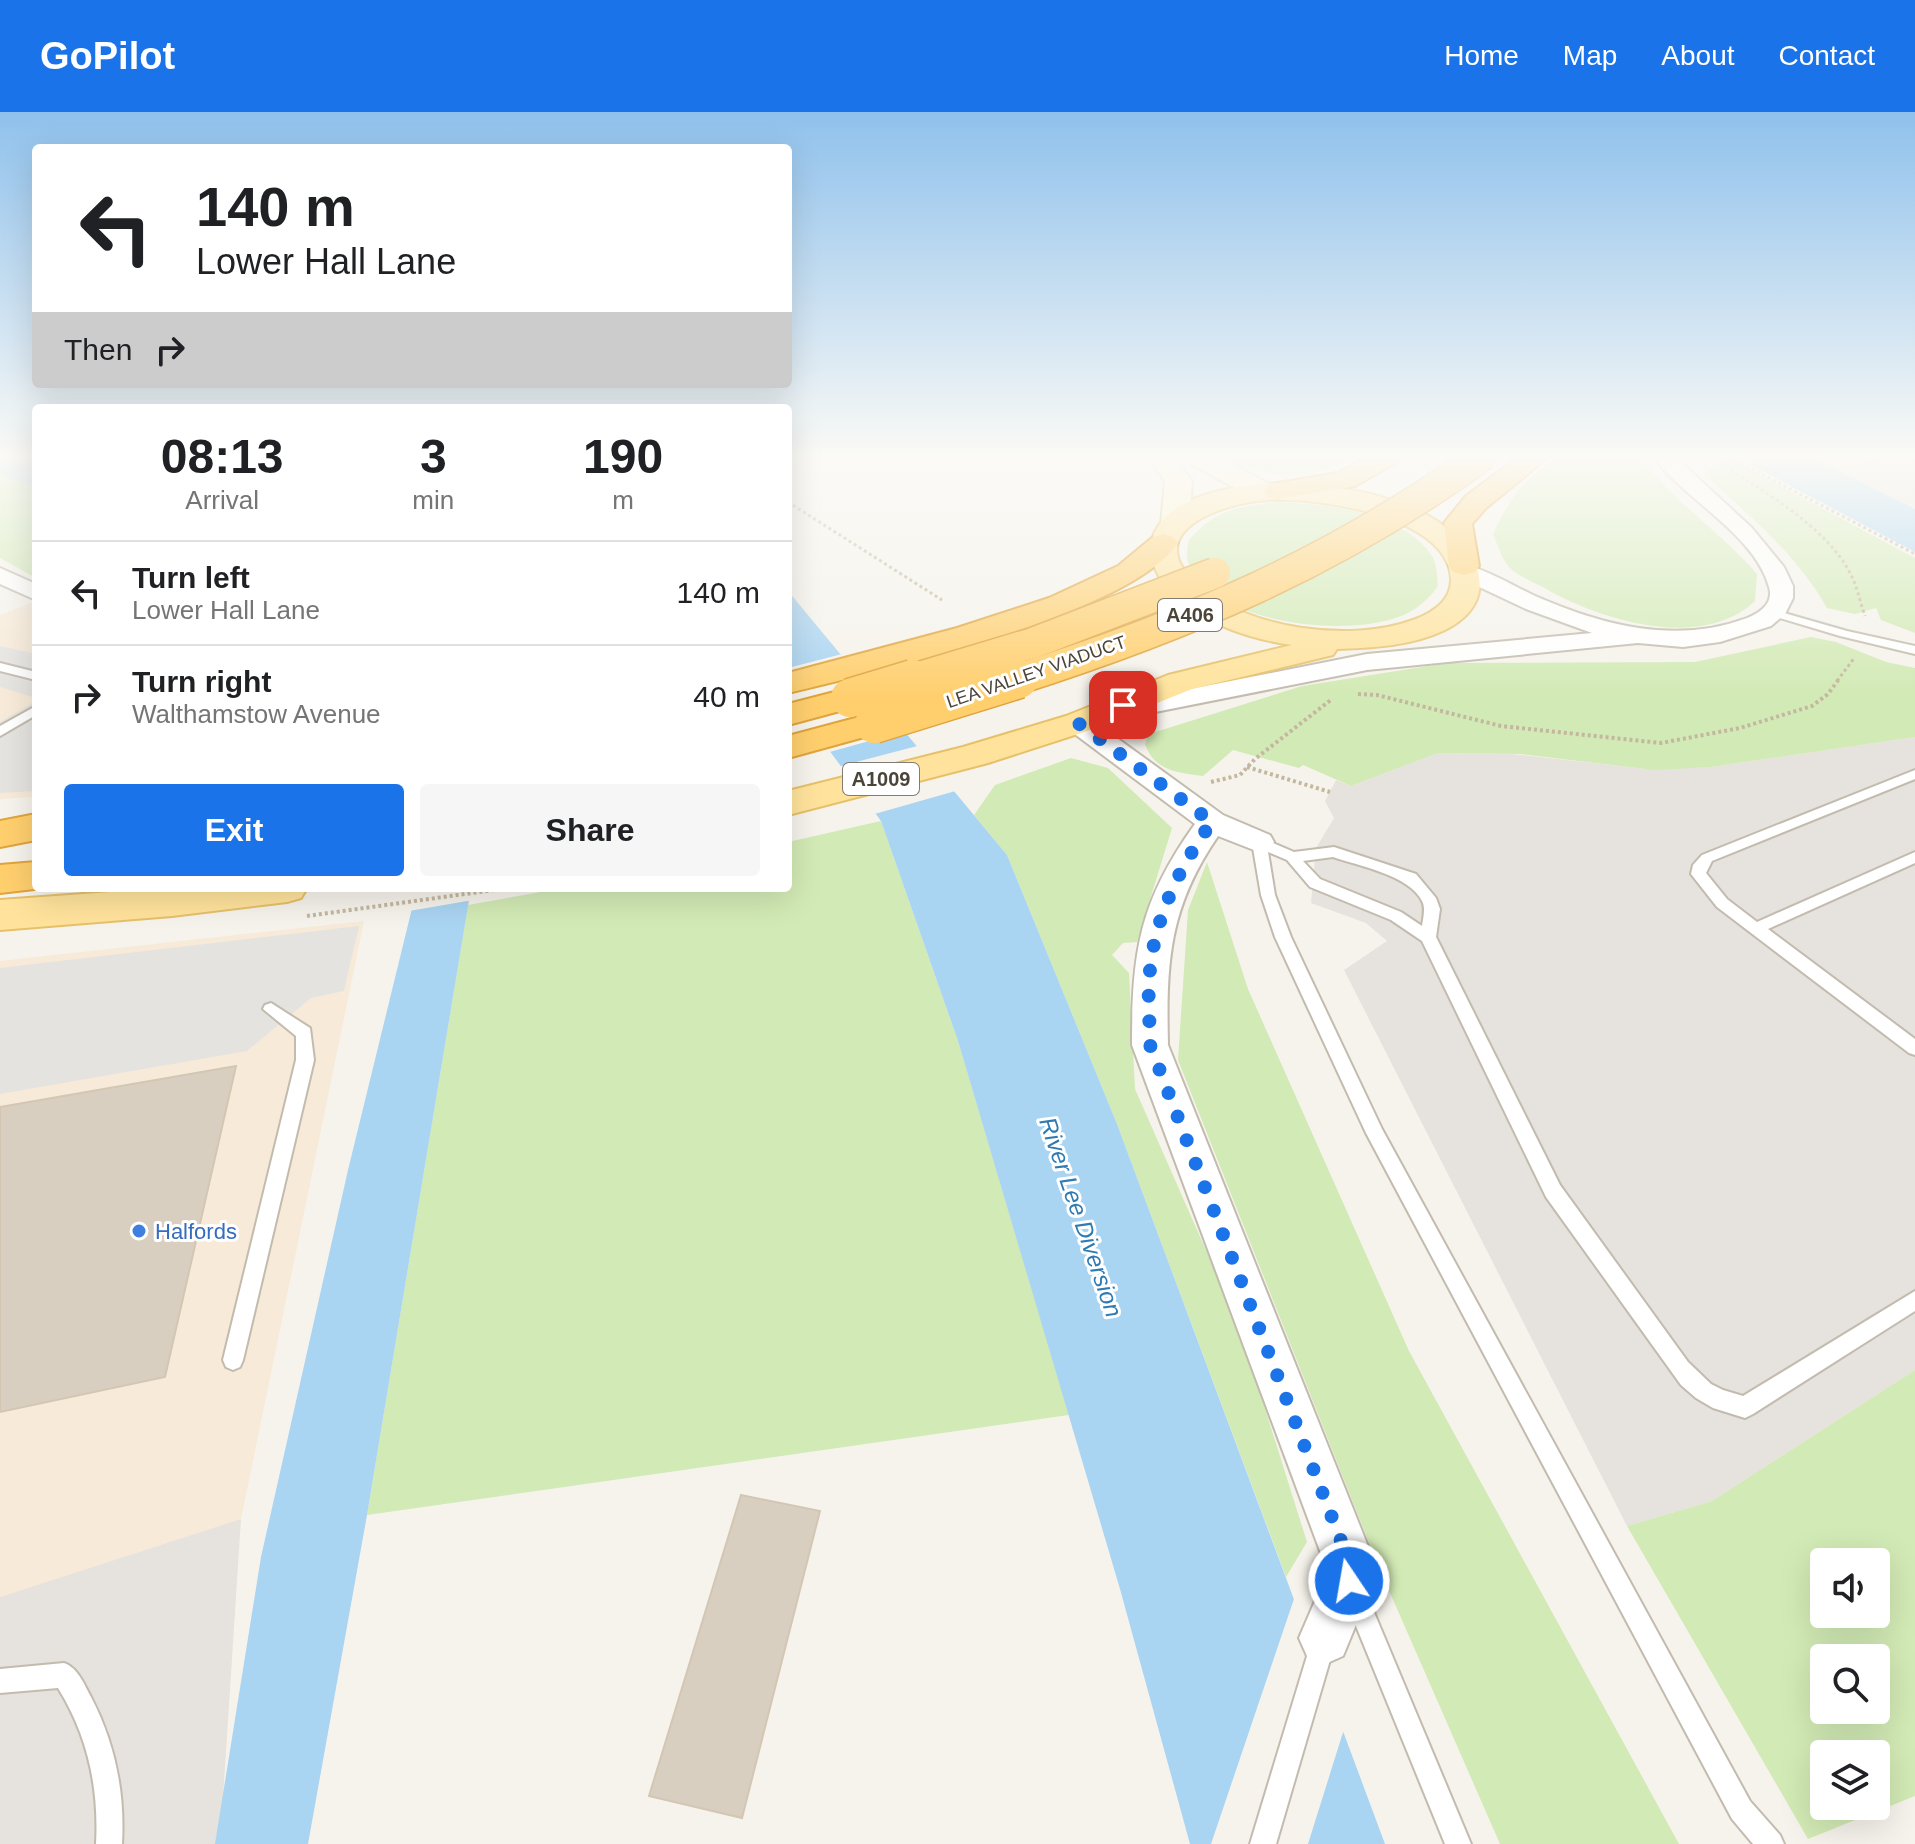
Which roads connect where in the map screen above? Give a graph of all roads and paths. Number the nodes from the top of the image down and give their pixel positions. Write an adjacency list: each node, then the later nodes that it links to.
1 (841, 536): 15 (path)
2 (1166, 536): 27 (highway)
3 (1168, 536): 16 (main road)
4 (1358, 536): 35 (highway, LEA VALLEY VIADUCT / A406, bridge)
5 (1435, 536): 12 (main road)
6 (1460, 536): 12 (highway)
7 (1745, 536): 17 (street)
8 (1817, 536): 18 (path)
9 (1880, 536): 10 (path)
10 (1915, 554)
11 (1235, 563): 32 (highway, LEA VALLEY VIADUCT / A406, bridge)
12 (1465, 569): 19 (main road); 20 (street)
13 (0, 575): 14 (street)
14 (32, 591)
15 (942, 600)
16 (1199, 601): 21 (main road); 28 (main road, A1009)
17 (1774, 613): 20 (street); 23 (lane)
18 (1866, 624)
19 (1403, 634): 21 (main road); 22 (street)
20 (1636, 636): 22 (street)
21 (1351, 640): 28 (main road, A1009)
22 (1584, 640): 33 (street)
23 (1863, 645): 24 (lane); 29 (path)
24 (1915, 650)
25 (0, 667): 26 (lane)
26 (32, 675)
27 (792, 682)
28 (1180, 682): 33 (main road, A1009)
29 (1350, 694)
30 (1343, 695): 36 (path)
31 (32, 712): 34 (lane)
32 (792, 714)
33 (1087, 720): 39 (street); 40 (main road, A1009)
34 (0, 732)
35 (792, 746)
36 (1247, 767): 38 (path); 39 (path)
37 (1915, 774): 54 (lane)
38 (1330, 792)
39 (1172, 793): 41 (street)
40 (792, 802)
41 (1212, 822): 46 (street); 60 (street)
42 (32, 828): 43 (highway)
43 (0, 834)
44 (0, 841): 45 (highway)
45 (32, 841)
46 (1259, 842): 47 (lane); 66 (lane)
47 (1292, 857): 55 (lane); 55 (lane)
48 (1915, 857): 54 (lane)
49 (32, 876): 50 (highway)
50 (0, 879)
51 (450, 892): 52 (path)
52 (289, 903): 53 (main road)
53 (0, 915)
54 (1757, 928): 57 (lane)
55 (1428, 937): 58 (lane)
56 (271, 1009): 59 (lane)
57 (1915, 1048)
58 (1915, 1300)
59 (233, 1360)
60 (1349, 1581): 61 (street); 65 (lane)
61 (1325, 1638): 64 (lane)
62 (0, 1681): 63 (lane)
63 (109, 1844)
64 (1263, 1844)
65 (1458, 1844)
66 (1771, 1844)

